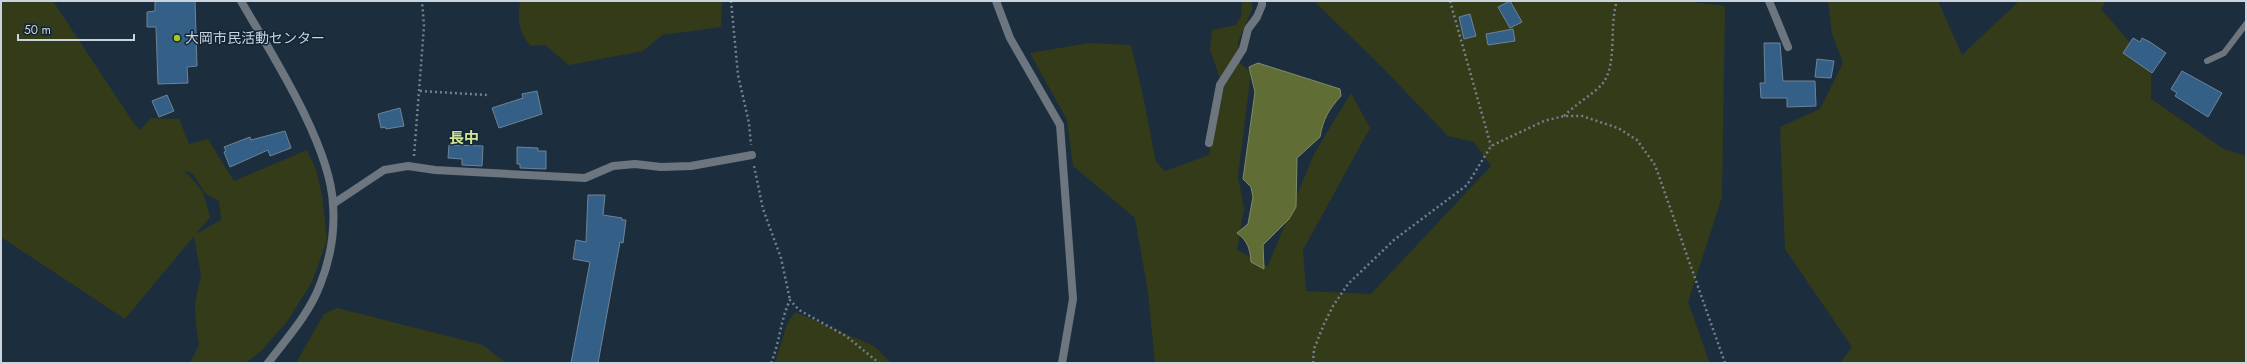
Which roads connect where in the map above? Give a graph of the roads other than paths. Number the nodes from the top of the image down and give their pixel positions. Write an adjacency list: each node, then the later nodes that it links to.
1 (241, 1): 10 (street)
2 (996, 1): 12 (street)
3 (1262, 1): 8 (street)
4 (1769, 1): 6 (street)
5 (2246, 24): 7 (lane)
6 (1788, 46)
7 (2207, 60)
8 (1209, 143)
9 (752, 155): 10 (street)
10 (333, 204): 11 (street)
11 (268, 363)
12 (1062, 363)

